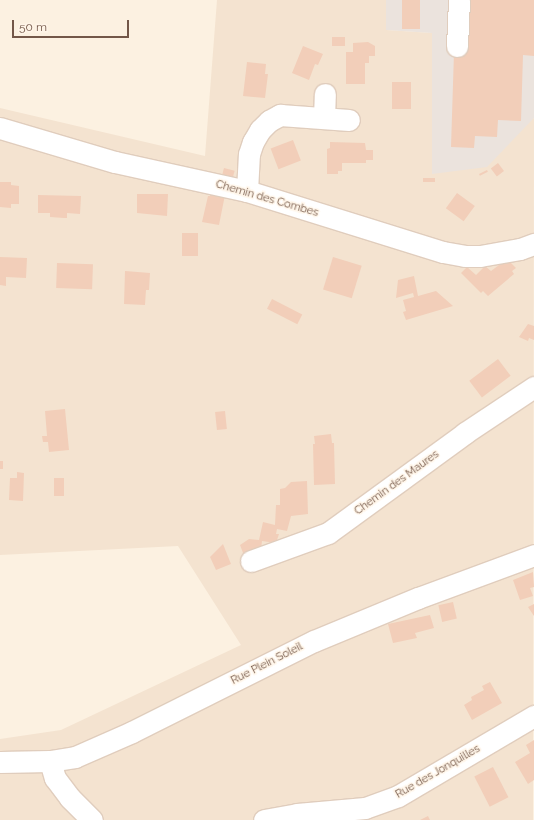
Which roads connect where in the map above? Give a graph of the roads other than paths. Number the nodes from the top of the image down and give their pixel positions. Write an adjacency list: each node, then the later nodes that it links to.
1 (459, 0): 2 (street)
2 (457, 46)
3 (325, 94): 4 (street)
4 (324, 118): 5 (street); 7 (street)
5 (350, 120)
6 (0, 128): 7 (street, Chemin des Combes)
7 (247, 191): 8 (street, Chemin des Combes)
8 (534, 244)
9 (534, 387): 11 (street, Chemin des Maures)
10 (534, 556): 13 (street, Rue Plein Soleil)
11 (252, 561)
12 (534, 716): 16 (street, Rue des Jonquilles)
13 (50, 761): 14 (street, Rue Plein Soleil); 15 (street)
14 (0, 762)
15 (92, 820)
16 (264, 820)

